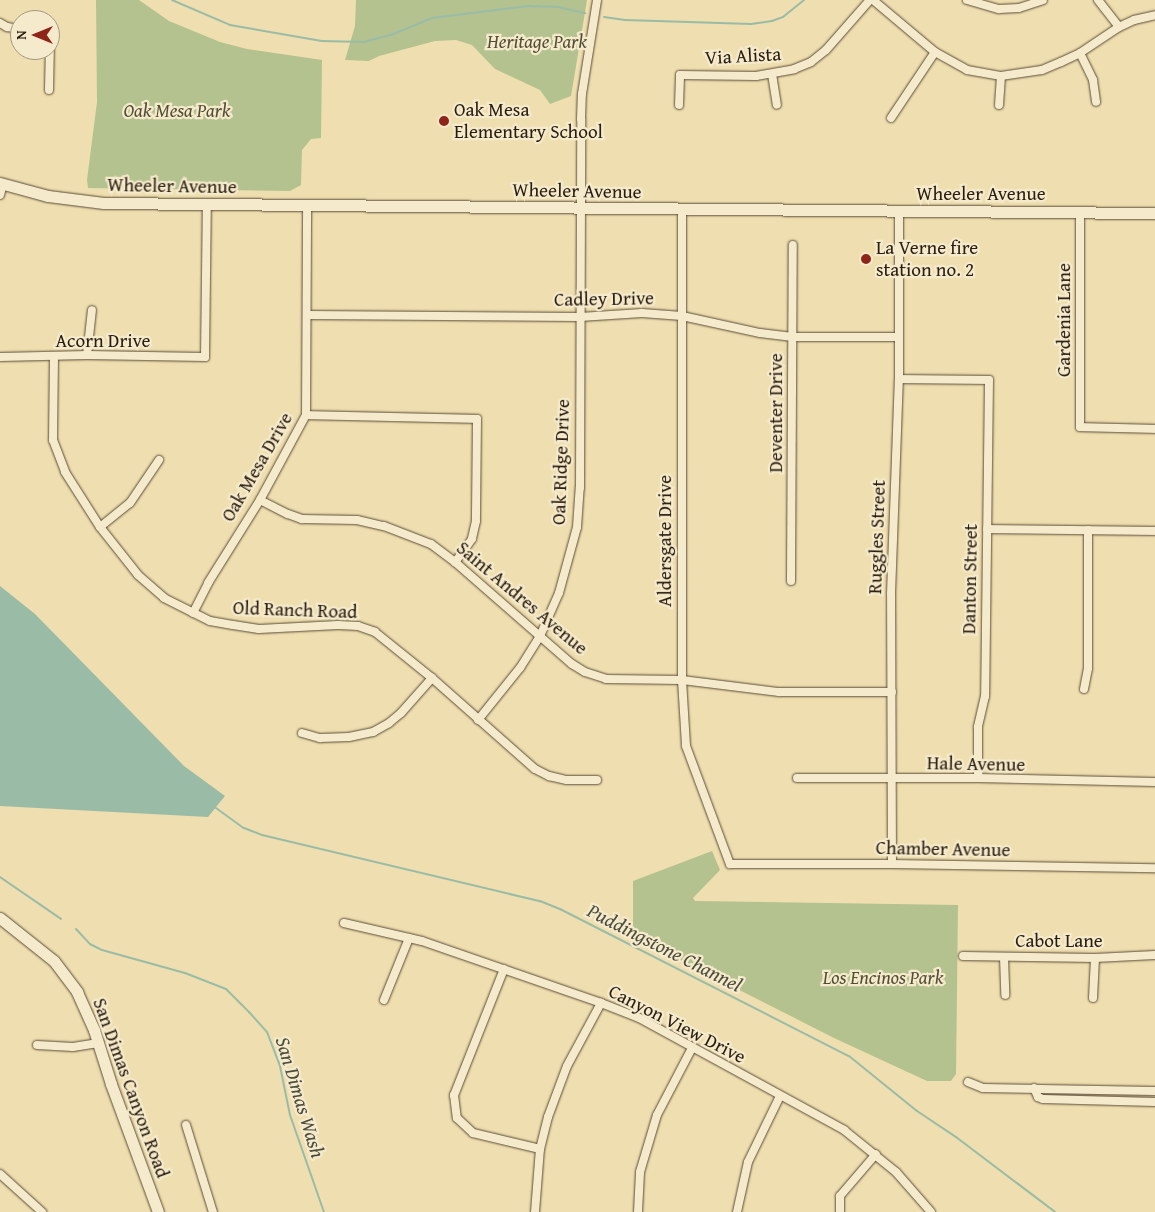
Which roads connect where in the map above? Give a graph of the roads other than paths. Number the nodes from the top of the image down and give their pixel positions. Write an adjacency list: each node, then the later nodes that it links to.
1 (597, 0): 22 (street, Oak Ridge Drive)
2 (872, 0): 8 (street); 11 (street, Via Alista)
3 (967, 0): 4 (street)
4 (1043, 0)
5 (1098, 0): 7 (street)
6 (1155, 15): 7 (street)
7 (1120, 27): 9 (street)
8 (935, 52): 12 (street); 18 (street)
9 (1080, 54): 12 (street); 14 (street)
10 (50, 60): 13 (street)
11 (772, 74): 15 (street, Via Alista); 16 (street)
12 (1001, 76): 17 (street)
13 (49, 90)
14 (1096, 102)
15 (679, 105)
16 (777, 105)
17 (999, 105)
18 (891, 118)
19 (1, 187): 20 (main road, Wheeler Avenue)
20 (207, 204): 21 (main road, Wheeler Avenue); 34 (street, Acorn Drive)
21 (307, 206): 22 (main road, Wheeler Avenue); 29 (street, Oak Mesa Drive)
22 (579, 208): 23 (main road, Wheeler Avenue); 31 (street, Oak Ridge Drive)
23 (682, 210): 24 (main road, Wheeler Avenue); 30 (street, Aldersgate Drive)
24 (899, 211): 25 (main road, Wheeler Avenue); 33 (street, Ruggles Street)
25 (1080, 212): 26 (main road, Wheeler Avenue); 39 (street, Gardenia Lane)
26 (1155, 213)
27 (793, 245): 32 (street, Deventer Drive)
28 (92, 310): 34 (street)
29 (307, 315): 31 (street, Cadley Drive); 38 (street, Oak Mesa Drive)
30 (682, 316): 31 (street, Cadley Drive); 32 (street, Cadley Drive); 51 (street, Aldersgate Drive)
31 (580, 317): 49 (street, Oak Ridge Drive)
32 (793, 337): 33 (street, Cadley Drive); 47 (street, Deventer Drive)
33 (898, 337): 37 (street, Ruggles Street)
34 (87, 355): 36 (street, Acorn Drive)
35 (0, 357): 36 (street, Acorn Drive)
36 (54, 357): 42 (street, Old Ranch Road)
37 (899, 379): 43 (street, Danton Street); 53 (street, Ruggles Street)
38 (306, 415): 41 (street, Oak Mesa Drive); 46 (street)
39 (1155, 429)
40 (160, 460): 42 (street)
41 (260, 500): 46 (street, Saint Andres Avenue); 48 (street, Oak Mesa Drive)
42 (100, 527): 48 (street, Old Ranch Road)
43 (986, 529): 44 (street); 57 (street, Danton Street)
44 (1088, 530): 45 (street); 52 (street)
45 (1155, 531)
46 (455, 562): 49 (street, Saint Andres Avenue)
47 (791, 581)
48 (194, 613): 50 (street, Old Ranch Road)
49 (540, 636): 51 (street, Saint Andres Avenue); 54 (street, Oak Ridge Drive)
50 (432, 678): 54 (street, Old Ranch Road); 55 (street)
51 (682, 680): 53 (street, Saint Andres Avenue); 61 (street, Aldersgate Drive)
52 (1084, 689)
53 (892, 692): 58 (street, Ruggles Street)
54 (478, 720): 59 (street, Old Ranch Road)
55 (302, 733)
56 (797, 778): 58 (street, Hale Avenue)
57 (978, 778): 58 (street, Hale Avenue); 60 (street, Hale Avenue)
58 (892, 779): 62 (street, Ruggles Street)
59 (597, 780)
60 (1155, 782)
61 (730, 864): 62 (street, Chamber Avenue)
62 (892, 864): 63 (street, Chamber Avenue)
63 (1155, 868)
64 (0, 918): 76 (main road, San Dimas Canyon Road)
65 (344, 923): 66 (street, Canyon View Drive)
66 (408, 938): 71 (street, Canyon View Drive); 74 (street)
67 (1155, 955): 70 (street, Cabot Lane)
68 (963, 956): 69 (street, Cabot Lane)
69 (1004, 956): 70 (street, Cabot Lane); 72 (street)
70 (1095, 958): 73 (street)
71 (504, 969): 75 (street, Canyon View Drive); 85 (street)
72 (1005, 995)
73 (1093, 998)
74 (384, 1000)
75 (601, 1003): 78 (street, Canyon View Drive); 85 (street)
76 (97, 1043): 77 (street); 89 (main road, San Dimas Canyon Road)
77 (37, 1045)
78 (692, 1048): 82 (street, Canyon View Drive); 92 (street)
79 (968, 1082): 80 (street)
80 (1034, 1088): 81 (street); 83 (street)
81 (1155, 1091)
82 (780, 1096): 86 (street, Canyon View Drive); 93 (street)
83 (1155, 1102)
84 (186, 1126): 90 (street)
85 (540, 1149): 91 (street)
86 (876, 1154): 94 (street); 95 (street, Canyon View Drive)
87 (0, 1174): 88 (street)
88 (42, 1212)
89 (158, 1212)
90 (213, 1212)
91 (535, 1212)
92 (638, 1212)
93 (737, 1212)
94 (840, 1212)
95 (931, 1212)

